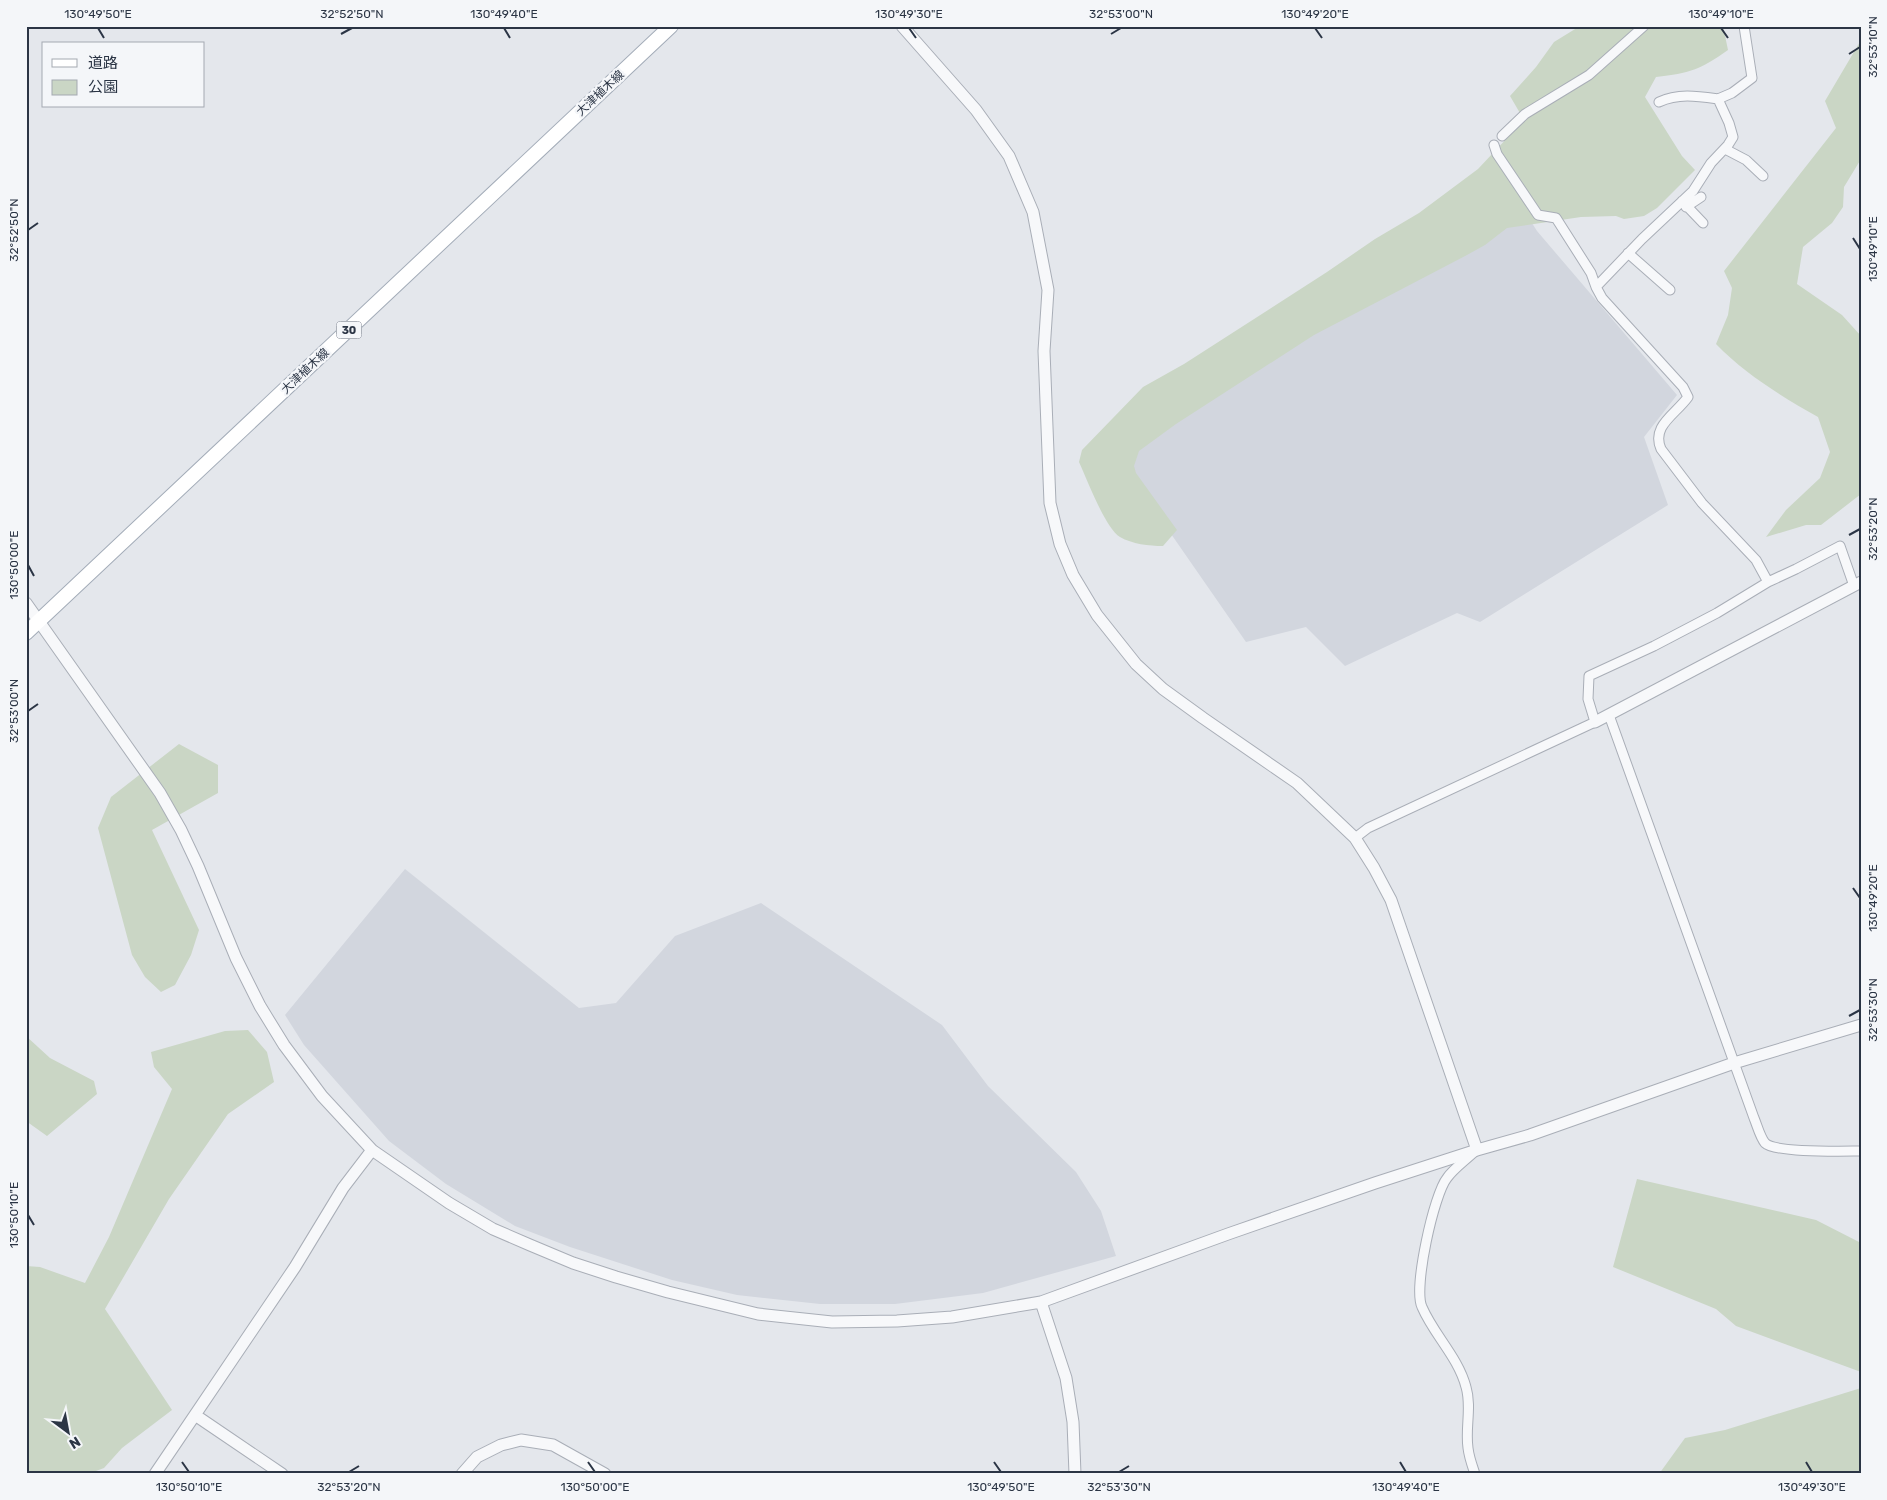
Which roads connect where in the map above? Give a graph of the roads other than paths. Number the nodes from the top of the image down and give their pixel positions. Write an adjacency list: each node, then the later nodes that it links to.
1 (671, 26): 20 (main road, 大津植木線 / 30)
2 (902, 26): 24 (street)
3 (1644, 26): 7 (street)
4 (1744, 26): 5 (street)
5 (1718, 99): 6 (street); 9 (street)
6 (1659, 102)
7 (1502, 136)
8 (1494, 145): 15 (street)
9 (1725, 149): 10 (street); 12 (street)
10 (1763, 176)
11 (1701, 197): 12 (street)
12 (1684, 204): 13 (street); 14 (street)
13 (1703, 223)
14 (1628, 252): 15 (street); 16 (street)
15 (1596, 287): 17 (street)
16 (1670, 290)
17 (1768, 582): 18 (street); 23 (street)
18 (1857, 584): 22 (street)
19 (26, 603): 20 (street)
20 (39, 621): 21 (main road, 大津植木線 / 30); 27 (street)
21 (26, 633)
22 (1609, 715): 23 (street); 26 (street)
23 (1595, 722): 24 (street)
24 (1355, 838): 28 (street)
25 (1861, 1025): 26 (street)
26 (1734, 1063): 28 (street); 29 (street)
27 (372, 1150): 30 (street); 31 (street)
28 (1477, 1150): 30 (street); 37 (street)
29 (1861, 1151)
30 (1041, 1302): 36 (street)
31 (195, 1416): 32 (street); 33 (street)
32 (155, 1474)
33 (282, 1474)
34 (462, 1474): 35 (street)
35 (605, 1474)
36 (1075, 1474)
37 (1475, 1474)

